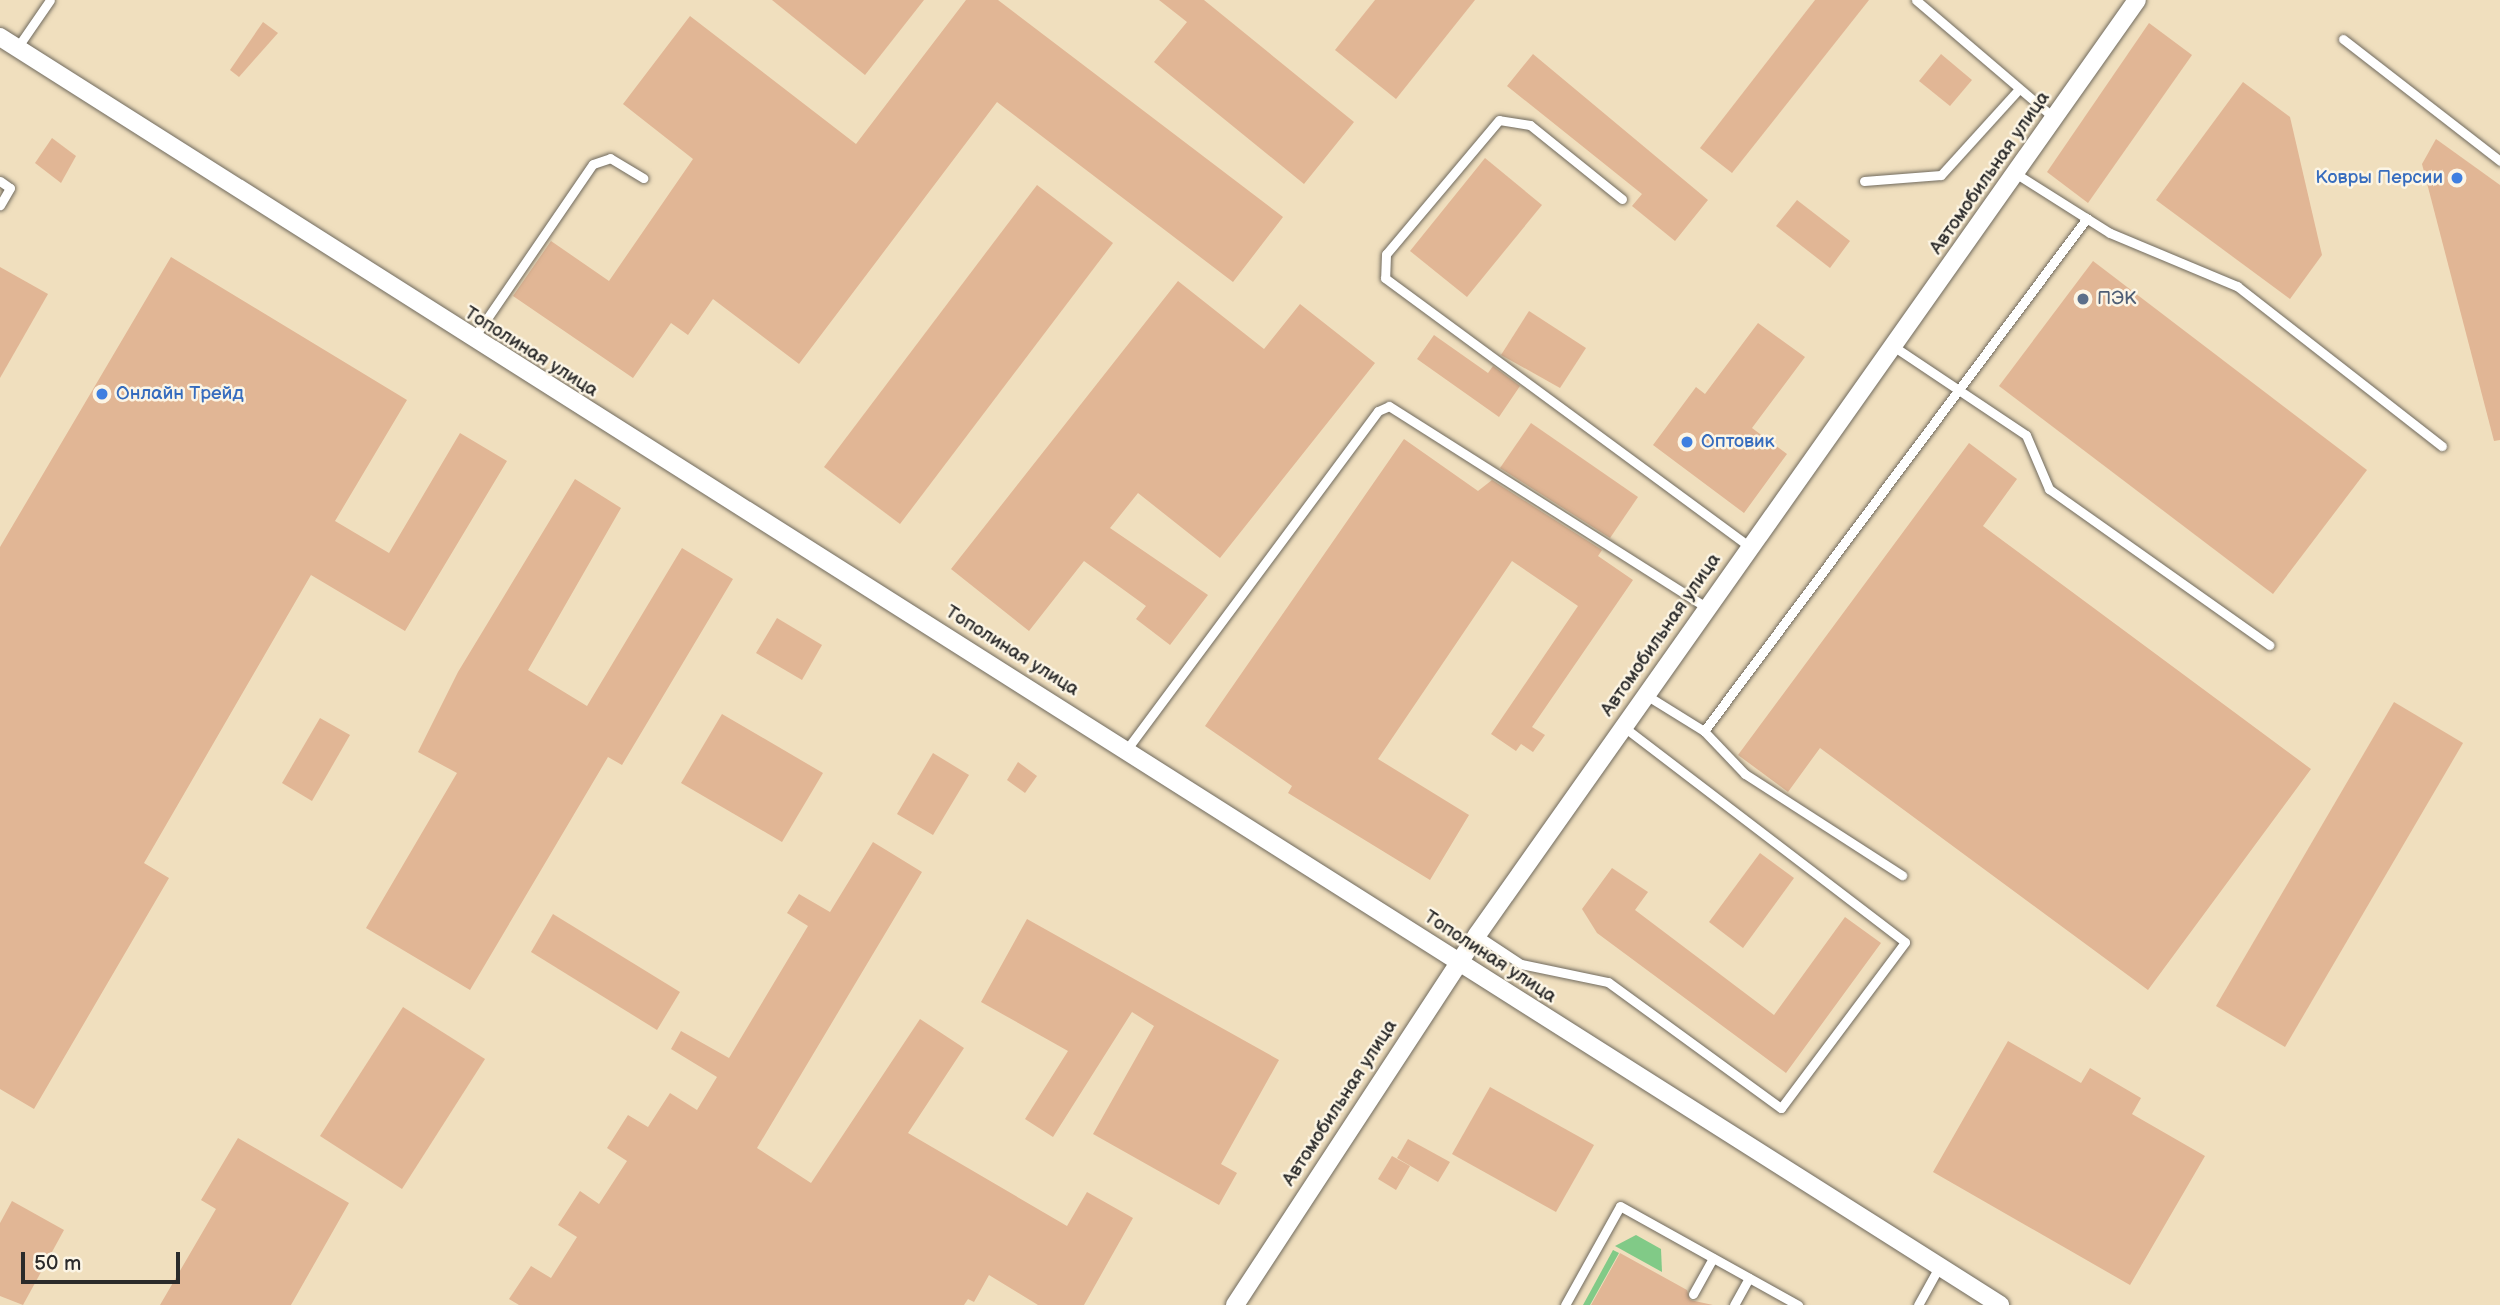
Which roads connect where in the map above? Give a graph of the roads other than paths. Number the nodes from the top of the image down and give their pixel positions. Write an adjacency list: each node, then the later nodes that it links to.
1 (50, 0): 6 (lane)
2 (1916, 0): 7 (lane)
3 (2137, 0): 8 (street, Автомобильная улица)
4 (0, 37): 6 (street, Тополиная улица)
5 (2343, 39): 9 (lane)
6 (17, 48): 17 (street, Тополиная улица)
7 (2020, 89): 8 (lane); 13 (lane)
8 (2054, 118): 10 (street, Автомобильная улица)
9 (2500, 161)
10 (2015, 173): 16 (lane); 18 (street, Автомобильная улица)
11 (643, 178): 17 (lane)
12 (0, 181): 15 (lane)
13 (1864, 181)
14 (1622, 199): 21 (lane)
15 (0, 205)
16 (2087, 218): 19 (lane); 20 (lane)
17 (472, 340): 27 (street, Тополиная улица)
18 (1893, 346): 19 (lane); 21 (street, Автомобильная улица)
19 (1958, 389): 23 (lane); 26 (lane)
20 (2442, 446)
21 (1750, 547): 22 (street, Автомобильная улица)
22 (1707, 608): 24 (street, Автомобильная улица); 27 (lane)
23 (2269, 645)
24 (1645, 694): 25 (street, Автомобильная улица); 26 (lane)
25 (1622, 726): 29 (street, Автомобильная улица); 29 (lane)
26 (1704, 731): 28 (lane)
27 (1127, 749): 30 (street, Тополиная улица)
28 (1902, 875)
29 (1477, 936): 30 (street, Автомобильная улица)
30 (1459, 962): 32 (street, Тополиная улица); 35 (street, Автомобильная улица)
31 (1713, 1258): 33 (lane); 34 (lane); 36 (lane)
32 (1939, 1267): 39 (lane); 40 (street, Тополиная улица)
33 (1749, 1278): 37 (lane); 38 (lane)
34 (1693, 1294)
35 (1238, 1304)
36 (1565, 1305)
37 (1734, 1305)
38 (1798, 1305)
39 (1918, 1305)
40 (2000, 1305)

